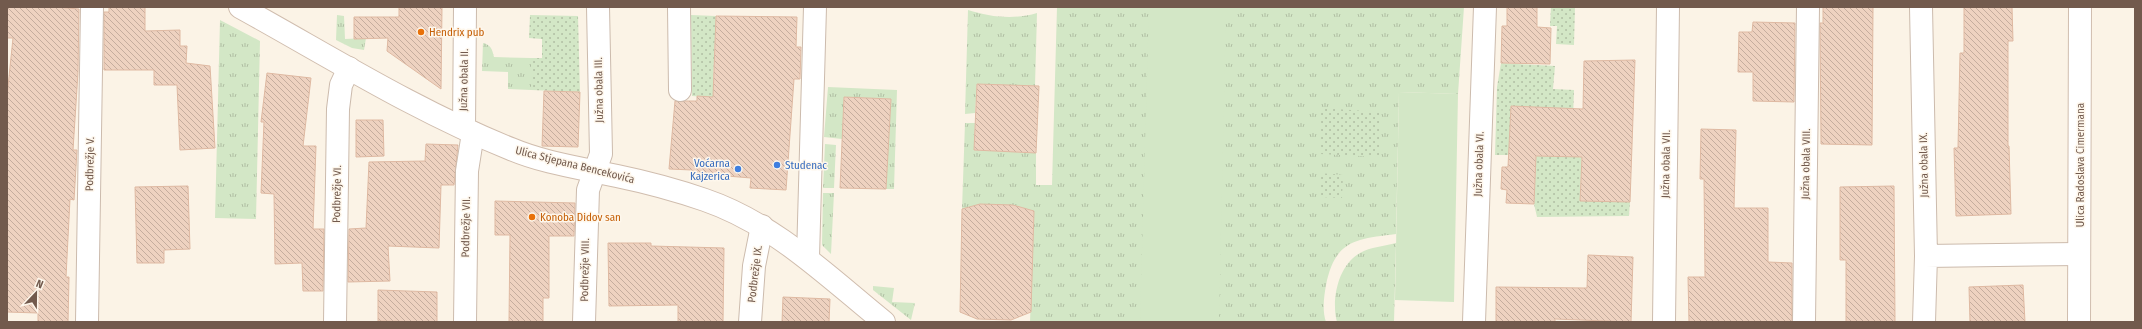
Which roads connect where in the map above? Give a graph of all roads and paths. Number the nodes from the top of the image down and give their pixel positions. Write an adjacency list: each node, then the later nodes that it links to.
1 (92, 7): 20 (street, Podbrežje V.)
2 (240, 7): 12 (street, Ulica Stjepana Bencekovića)
3 (465, 7): 14 (street, Južna obala II.)
4 (598, 7): 15 (street, Južna obala III.)
5 (680, 7): 13 (street)
6 (815, 7): 19 (street)
7 (1485, 7): 26 (street, Južna obala VI.)
8 (1668, 7): 27 (street, Južna obala VII.)
9 (1808, 7): 28 (street, Južna obala VIII.)
10 (1921, 7): 18 (street, Južna obala IX.)
11 (2080, 7): 17 (street, Ulica Radoslava Cimermana)
12 (349, 68): 14 (street, Ulica Stjepana Bencekovića); 21 (street, Podbrežje VI.)
13 (680, 90)
14 (468, 131): 15 (street, Ulica Stjepana Bencekovića); 22 (street, Podbrežje VII.)
15 (594, 171): 16 (street, Ulica Stjepana Bencekovića); 23 (street, Podbrežje VIII.)
16 (762, 226): 19 (street, Ulica Stjepana Bencekovića); 24 (street, Podbrežje IX.)
17 (2079, 254): 18 (street); 30 (street, Ulica Radoslava Cimermana)
18 (1926, 256): 29 (street, Južna obala IX.)
19 (808, 257): 25 (street, Ulica Stjepana Bencekovića)
20 (87, 322)
21 (335, 322)
22 (465, 322)
23 (584, 322)
24 (750, 322)
25 (884, 322)
26 (1474, 322)
27 (1664, 322)
28 (1804, 322)
29 (1924, 322)
30 (2079, 322)

